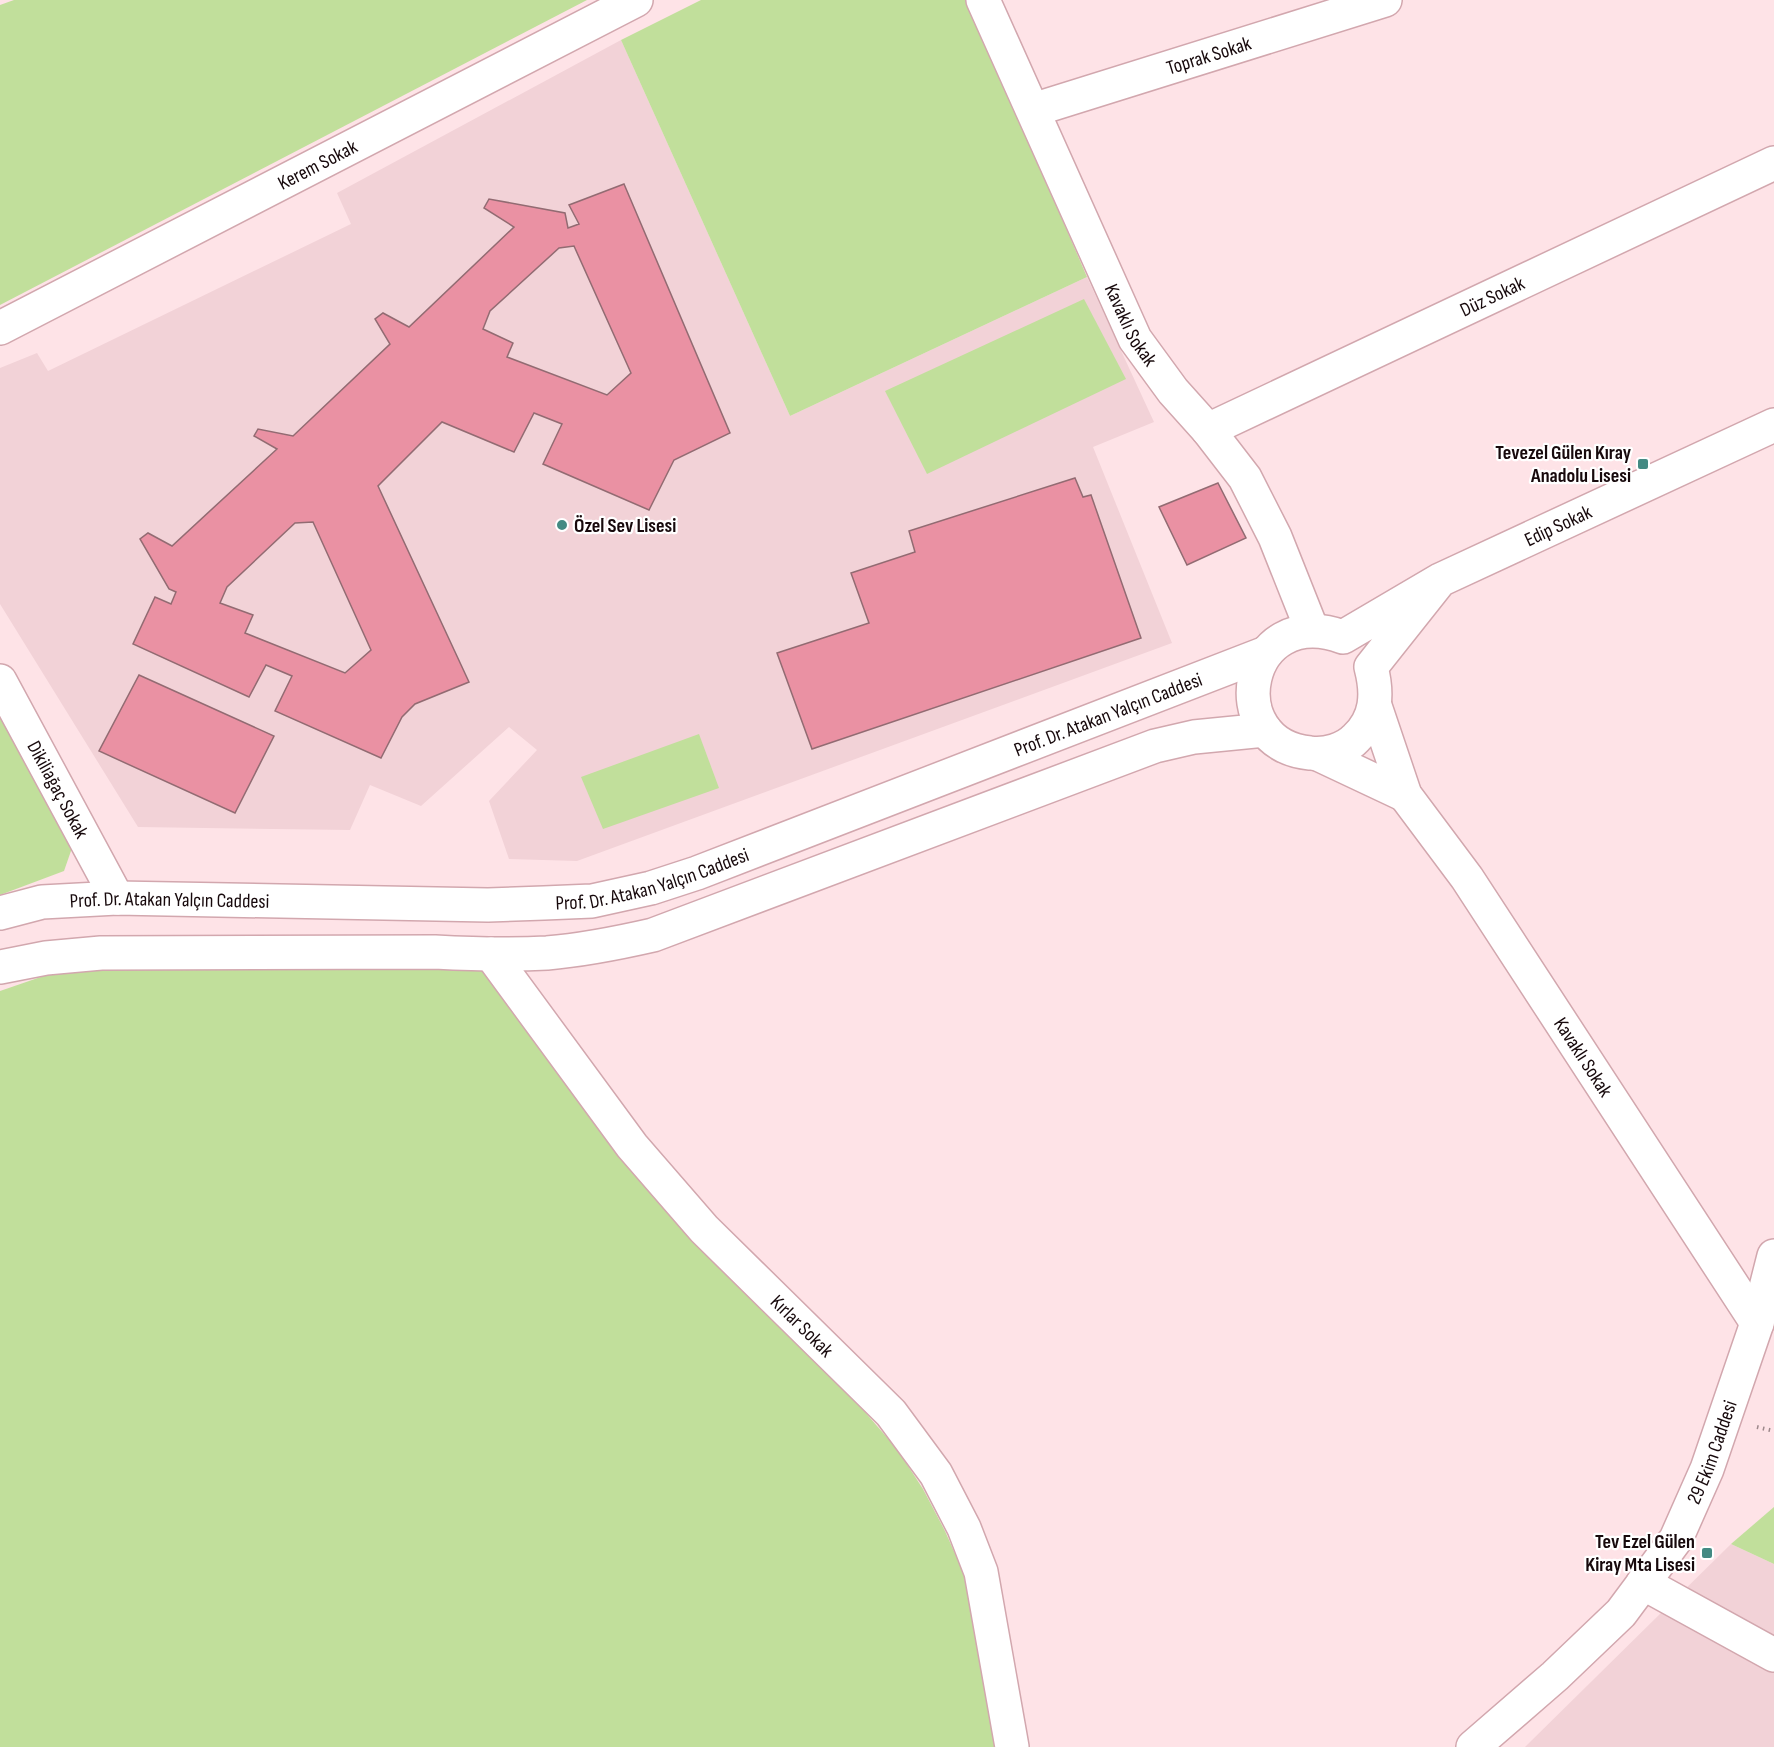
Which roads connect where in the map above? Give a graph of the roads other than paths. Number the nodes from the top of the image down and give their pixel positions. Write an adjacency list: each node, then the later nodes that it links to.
1 (636, 0): 6 (street, Kerem Sokak)
2 (983, 0): 4 (street, Kavaklı Sokak)
3 (1385, 0): 4 (street, Toprak Sokak)
4 (1033, 110): 8 (street, Kavaklı Sokak)
5 (1774, 163): 8 (street, Düz Sokak)
6 (0, 328)
7 (1774, 425): 9 (street, Edip Sokak)
8 (1208, 430): 10 (street, Kavaklı Sokak)
9 (1440, 580): 10 (street, Edip Sokak); 12 (street)
10 (1328, 634): 11 (street); 12 (street)
11 (1266, 652): 15 (street); 18 (street, Prof. Dr. Atakan Yalçın Caddesi)
12 (1371, 667): 14 (street)
13 (0, 681): 18 (street, Dikiliağaç Sokak)
14 (1375, 706): 16 (street); 17 (street)
15 (1265, 730): 16 (street); 20 (street)
16 (1318, 754): 17 (street)
17 (1405, 795): 23 (street, Kavaklı Sokak)
18 (117, 898): 19 (street, Prof. Dr. Atakan Yalçın Caddesi)
19 (0, 913)
20 (491, 954): 21 (street); 26 (street, Kırlar Sokak)
21 (0, 968)
22 (1774, 1256): 23 (street, 29 Ekim Caddesi)
23 (1757, 1323): 24 (street, 29 Ekim Caddesi)
24 (1643, 1583): 25 (street); 27 (street, 29 Ekim Caddesi)
25 (1774, 1655)
26 (1012, 1747)
27 (1473, 1747)

